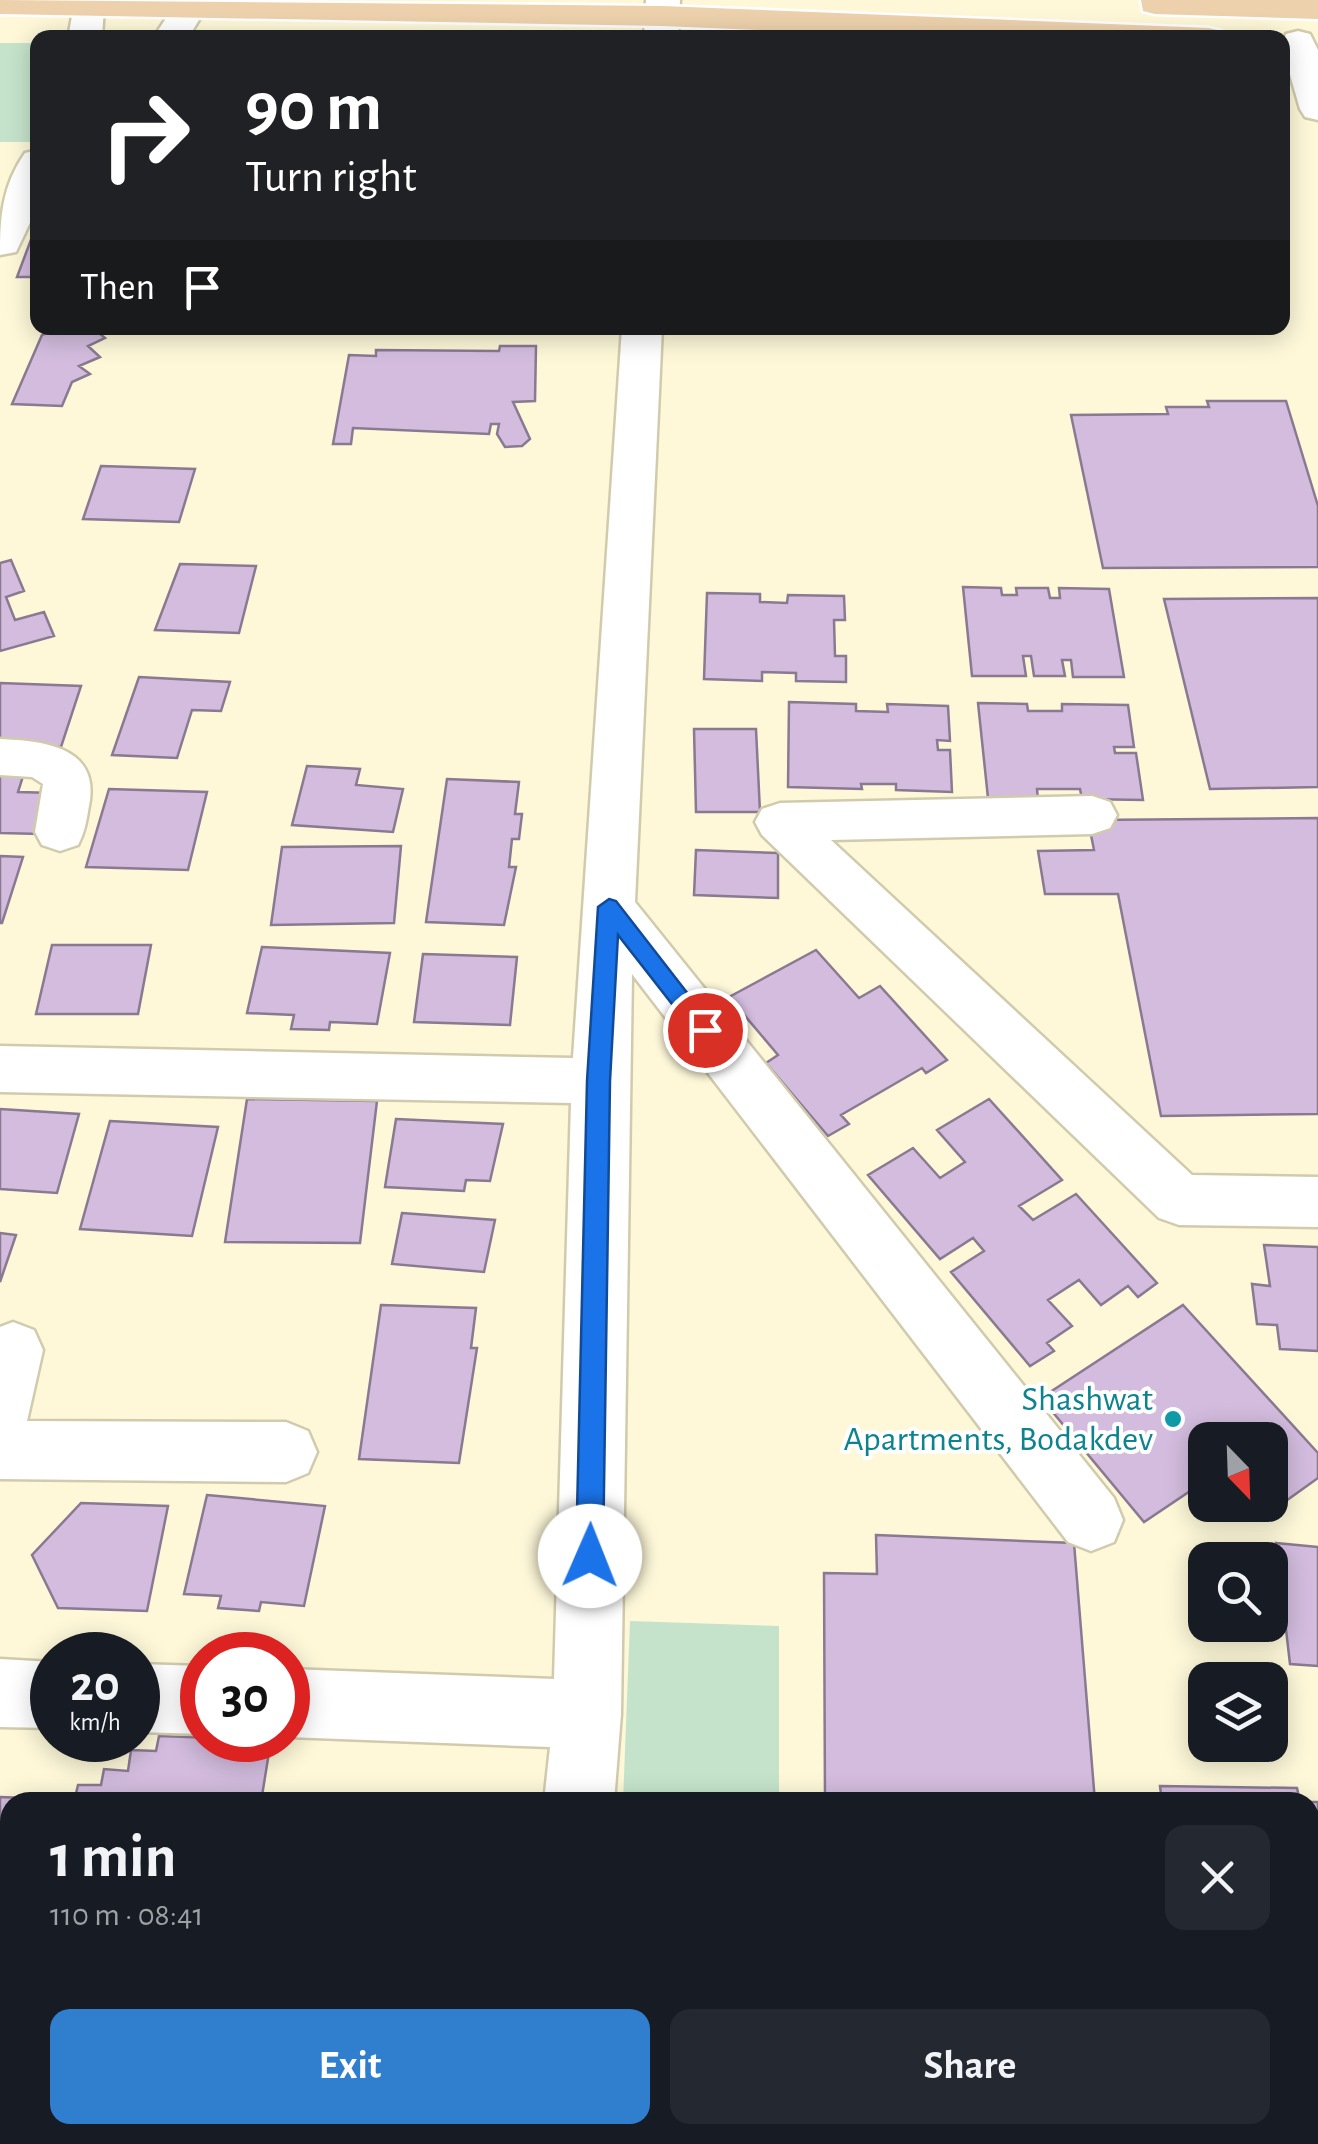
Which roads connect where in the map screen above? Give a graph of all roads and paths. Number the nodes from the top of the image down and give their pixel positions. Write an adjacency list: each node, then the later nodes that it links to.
1 (1002, 0): 2 (main road)
2 (1248, 3): 5 (main road)
3 (0, 4): 7 (main road)
4 (594, 7): 6 (main road); 8 (main road)
5 (1318, 9)
6 (662, 18): 9 (main road)
7 (86, 22): 8 (main road)
8 (179, 24)
9 (720, 28): 10 (main road)
10 (799, 29): 11 (main road)
11 (845, 30)
12 (1300, 41): 13 (street)
13 (1318, 109)
14 (30, 179): 15 (street)
15 (2, 244)
16 (642, 335): 20 (street)
17 (0, 757): 19 (street)
18 (1092, 815): 23 (street)
19 (60, 832)
20 (609, 907): 22 (street); 28 (street)
21 (0, 1069): 22 (street)
22 (599, 1081): 32 (street)
23 (1318, 1202)
24 (13, 1350): 25 (street)
25 (0, 1413)
26 (0, 1450): 27 (street)
27 (286, 1452)
28 (1091, 1520)
29 (0, 1693): 30 (street)
30 (30, 1694)
31 (310, 1704): 32 (street)
32 (587, 1714): 33 (street)
33 (580, 1792)

